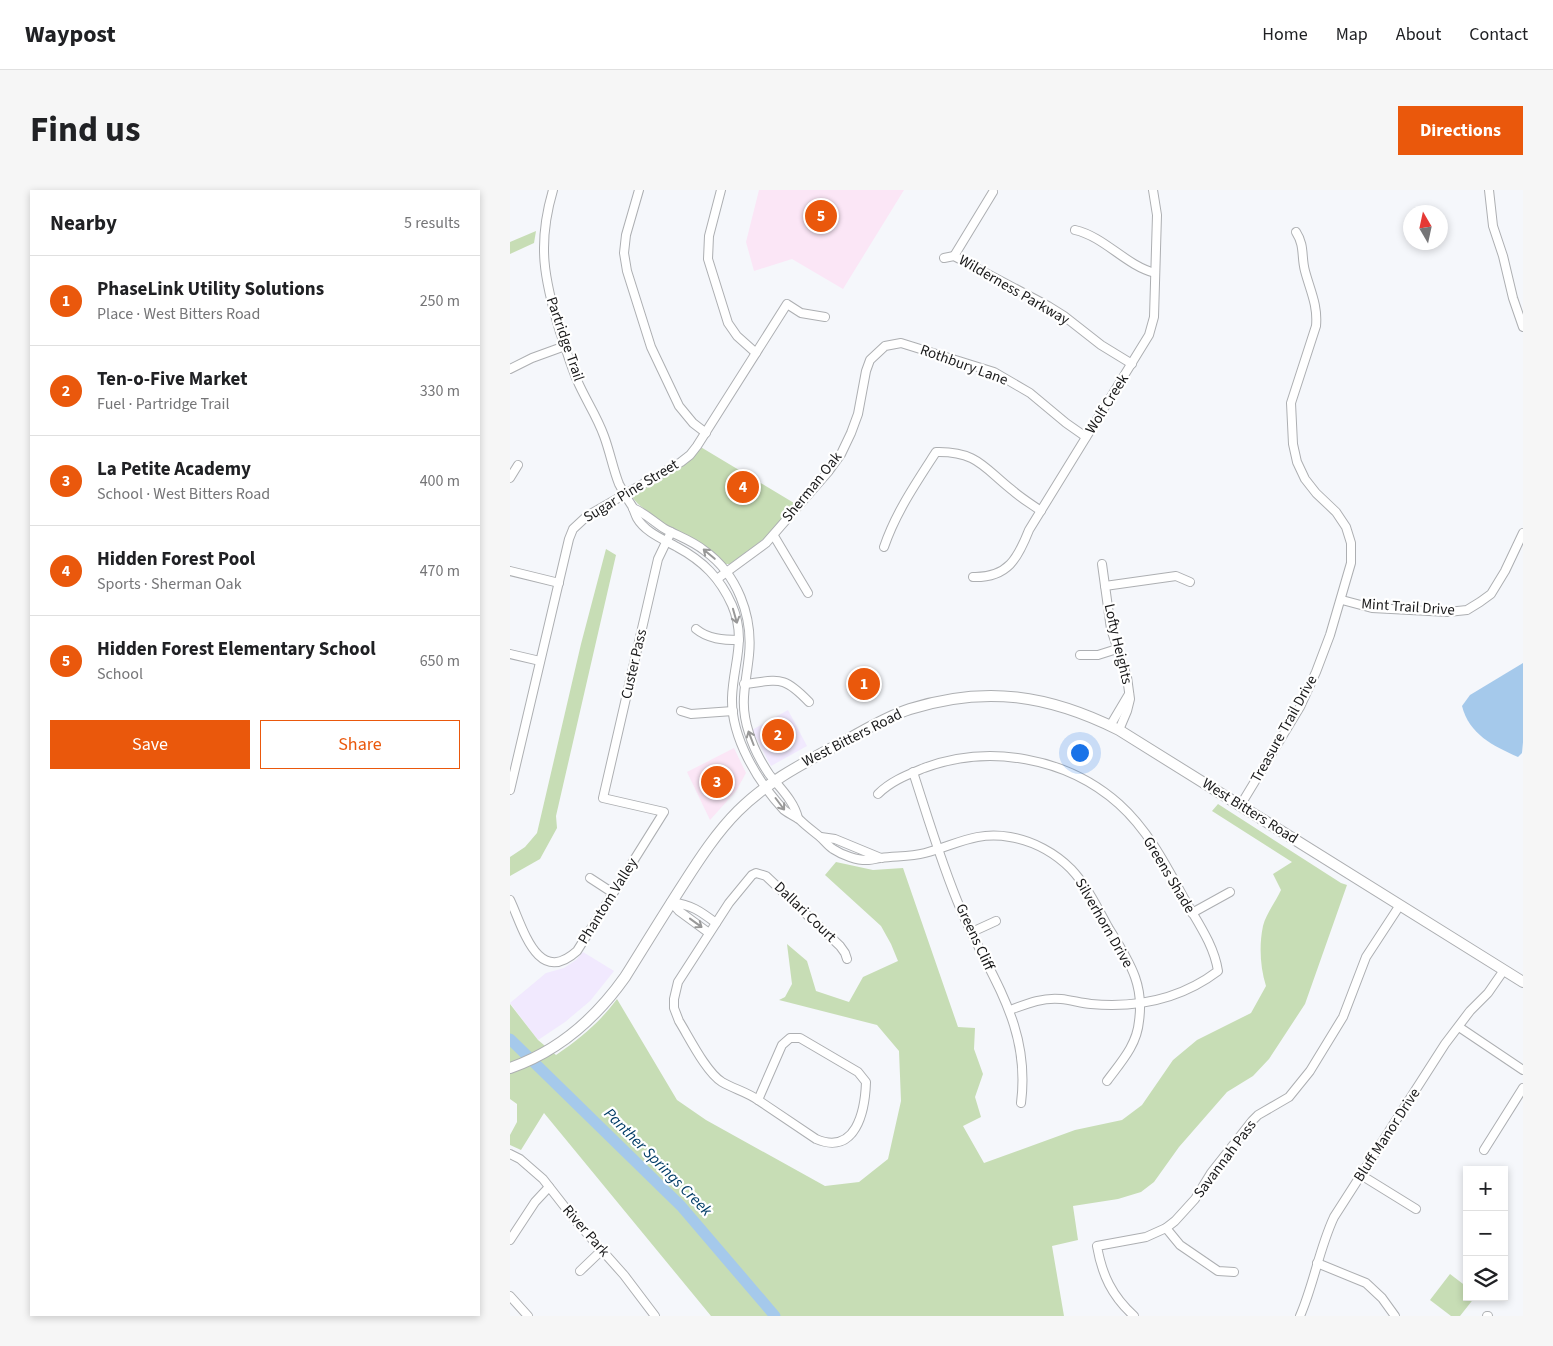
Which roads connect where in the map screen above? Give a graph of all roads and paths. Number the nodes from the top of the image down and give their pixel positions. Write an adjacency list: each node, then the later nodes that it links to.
1 (553, 190): 14 (street, Partridge Trail)
2 (639, 190): 19 (street)
3 (721, 190): 16 (street)
4 (1153, 190): 11 (street, Wolf Creek)
5 (1489, 190): 13 (street)
6 (993, 192): 9 (street)
7 (1075, 230): 11 (street)
8 (1296, 232): 40 (street, Treasure Trail Drive)
9 (954, 256): 10 (street, Wilderness Parkway); 17 (street, Wilderness Parkway)
10 (944, 258)
11 (1155, 273): 17 (street, Wolf Creek)
12 (825, 317): 16 (street, Sugar Pine Street)
13 (1523, 327)
14 (565, 346): 18 (street); 23 (street, Partridge Trail)
15 (885, 346): 20 (street, Rothbury Lane); 28 (street, Sherman Oak)
16 (756, 354): 19 (street, Sugar Pine Street)
17 (1132, 364): 20 (street, Wolf Creek)
18 (510, 369)
19 (706, 433): 23 (street, Sugar Pine Street)
20 (1086, 437): 25 (street, Wolf Creek)
21 (518, 465): 22 (street)
22 (510, 478)
23 (624, 494): 24 (street, Partridge Trail); 36 (street, Sugar Pine Street)
24 (633, 508): 26 (street, Partridge Trail); 29 (street, Partridge Trail)
25 (1041, 511): 30 (street); 34 (street, Wolf Creek)
26 (671, 532): 29 (street, Custer Pass); 33 (street, Partridge Trail, one-way to 26)
27 (1523, 533): 40 (street, Mint Trail Drive)
28 (774, 536): 33 (street, Sherman Oak); 39 (street)
29 (666, 541): 35 (street, Partridge Trail); 59 (street, Custer Pass)
30 (884, 547)
31 (1102, 564): 38 (street, Lofty Heights)
32 (510, 571): 36 (street)
33 (726, 572): 35 (street, Sherman Oak); 47 (street, Partridge Trail)
34 (974, 577)
35 (717, 579): 42 (street, Partridge Trail, one-way to 42)
36 (559, 582): 48 (street, Sugar Pine Street)
37 (1190, 582): 38 (street)
38 (1106, 586): 43 (street, Lofty Heights)
39 (808, 594)
40 (1342, 600): 58 (street, Treasure Trail Drive)
41 (696, 629): 42 (street)
42 (739, 640): 45 (street, Partridge Trail)
43 (1117, 649): 46 (street); 53 (street, Lofty Heights)
44 (510, 654): 48 (street)
45 (739, 655): 47 (street); 51 (street, Partridge Trail)
46 (1080, 655)
47 (749, 656): 49 (street, Partridge Trail)
48 (540, 661): 56 (street, Sugar Pine Street)
49 (744, 684): 50 (street); 55 (street, Partridge Trail, one-way to 49)
50 (810, 702)
51 (732, 710): 52 (street); 55 (street, Partridge Trail)
52 (681, 711)
53 (1114, 728): 55 (main road, West Bitters Road); 58 (main road, West Bitters Road)
54 (913, 772): 57 (street, Greens Shade); 62 (street, Greens Cliff); 71 (street, Greens Shade)
55 (770, 784): 60 (street, Silverhorn Drive); 69 (main road, West Bitters Road)
56 (510, 790)
57 (878, 794)
58 (1240, 806): 70 (main road, West Bitters Road)
59 (664, 812): 67 (street, Phantom Valley)
60 (821, 838): 61 (street, Silverhorn Drive); 63 (street, Silverhorn Drive)
61 (853, 846): 63 (street); 64 (street, Silverhorn Drive)
62 (938, 849): 64 (street, Silverhorn Drive); 74 (street, Greens Cliff); 79 (street, Silverhorn Drive)
63 (849, 856): 64 (street, Silverhorn Drive)
64 (881, 858)
65 (590, 878): 67 (street)
66 (1230, 892): 71 (street)
67 (613, 893): 68 (street, Phantom Valley)
68 (510, 900)
69 (671, 902): 73 (street); 75 (street, one-way to 75); 82 (main road, West Bitters Road)
70 (1400, 905): 77 (main road, West Bitters Road); 93 (street, Savannah Pass)
71 (1192, 913): 79 (street, Greens Shade)
72 (996, 921): 74 (street)
73 (716, 923): 75 (street); 76 (street, Dallari Court)
74 (972, 932): 80 (street, Greens Cliff)
75 (710, 933): 86 (street)
76 (847, 959)
77 (1504, 970): 78 (main road, West Bitters Road); 81 (street, Bluff Manor Drive)
78 (1523, 982)
79 (1140, 1004): 80 (street); 84 (street, Silverhorn Drive)
80 (1010, 1010): 87 (street, Greens Cliff)
81 (1459, 1027): 83 (street); 90 (street, Bluff Manor Drive)
82 (510, 1068)
83 (1523, 1070)
84 (1107, 1081)
85 (1523, 1088): 88 (street)
86 (758, 1100): 86 (street)
87 (1021, 1103)
88 (1484, 1150)
89 (510, 1154): 91 (street, River Park)
90 (1361, 1175): 92 (street); 96 (street, Bluff Manor Drive)
91 (549, 1187): 94 (street); 95 (street, River Park)
92 (1416, 1209)
93 (1166, 1228): 98 (street); 102 (street, Savannah Pass)
94 (510, 1240)
95 (602, 1250): 97 (street); 101 (street, River Park)
96 (1317, 1263): 103 (street, Bluff Manor Drive); 104 (street)
97 (580, 1271)
98 (1234, 1272)
99 (510, 1296): 100 (street)
100 (528, 1316)
101 (654, 1316)
102 (1134, 1316)
103 (1300, 1316)
104 (1395, 1316)

